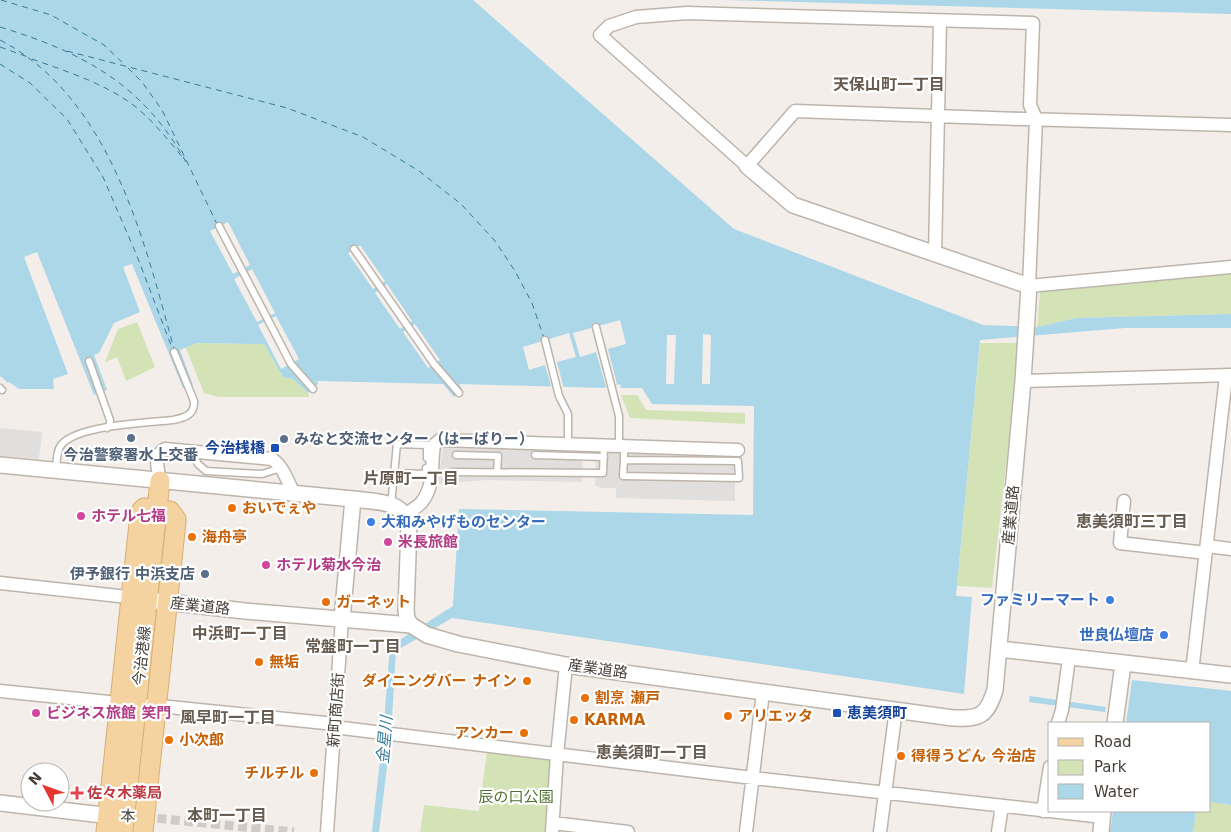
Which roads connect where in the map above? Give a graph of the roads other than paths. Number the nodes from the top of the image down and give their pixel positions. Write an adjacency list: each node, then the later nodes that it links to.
1 (940, 21): 2 (street); 3 (street); 5 (street)
2 (937, 117): 3 (street); 5 (street); 8 (street)
3 (1036, 119): 4 (street); 10 (street)
4 (1231, 125)
5 (747, 166): 8 (street)
6 (219, 226): 17 (lane)
7 (354, 248): 18 (lane)
8 (935, 254): 10 (street)
9 (1231, 267): 10 (street)
10 (1029, 286): 16 (street, 産業道路)
11 (596, 327): 21 (lane)
12 (545, 340): 20 (lane)
13 (174, 352): 19 (lane)
14 (89, 361): 19 (lane)
15 (1229, 376): 16 (street); 40 (street)
16 (1023, 381): 46 (street, 産業道路)
17 (313, 389)
18 (459, 393)
19 (107, 428): 28 (lane)
20 (568, 444): 23 (street); 38 (street)
21 (621, 445): 22 (street); 23 (street); 26 (lane)
22 (738, 450)
23 (604, 451): 24 (lane); 30 (lane)
24 (534, 455)
25 (456, 456): 30 (lane)
26 (624, 460): 26 (lane)
27 (0, 465): 28 (street)
28 (56, 470): 32 (street)
29 (452, 472): 30 (lane)
30 (497, 472)
31 (394, 473): 31 (lane); 36 (lane)
32 (160, 481): 33 (street); 33 (street); 37 (main road)
33 (294, 494): 34 (street)
34 (353, 499): 36 (street); 44 (street, 新町商店街)
35 (1124, 501): 40 (street)
36 (391, 505): 38 (street)
37 (158, 508): 42 (main road); 43 (main road)
38 (406, 515): 45 (street)
39 (1231, 549): 40 (street)
40 (1207, 550): 50 (street)
41 (0, 583): 42 (street)
42 (140, 598): 43 (street, 産業道路); 54 (main road)
43 (168, 603): 44 (street, 産業道路); 55 (main road)
44 (342, 620): 45 (street, 産業道路); 59 (street, 新町商店街)
45 (411, 625): 49 (street, 産業道路)
46 (999, 649): 47 (street); 56 (street, 産業道路)
47 (1070, 658): 48 (street); 57 (street)
48 (1123, 664): 50 (street); 58 (street)
49 (566, 665): 53 (street, 産業道路); 60 (street)
50 (1192, 672): 51 (street)
51 (1231, 675)
52 (0, 691): 54 (street)
53 (763, 692): 56 (street, 産業道路); 61 (street)
54 (129, 704): 55 (street); 70 (main road)
55 (156, 706): 59 (street); 71 (main road)
56 (896, 709): 63 (street)
57 (1058, 722)
58 (1114, 722)
59 (335, 724): 60 (street); 73 (street, 新町商店街)
60 (557, 755): 61 (street); 72 (street)
61 (753, 778): 63 (street); 75 (street)
62 (1048, 780): 66 (street)
63 (885, 793): 65 (street); 76 (street)
64 (0, 804): 70 (street)
65 (1002, 806): 66 (street); 77 (street)
66 (1043, 811): 67 (street)
67 (1048, 812)
68 (1050, 812): 69 (street)
69 (1102, 820)
70 (115, 822): 71 (street, 本)
71 (144, 824)
72 (553, 827): 74 (street)
73 (327, 832)
74 (628, 832)
75 (746, 832)
76 (880, 832)
77 (998, 832)

